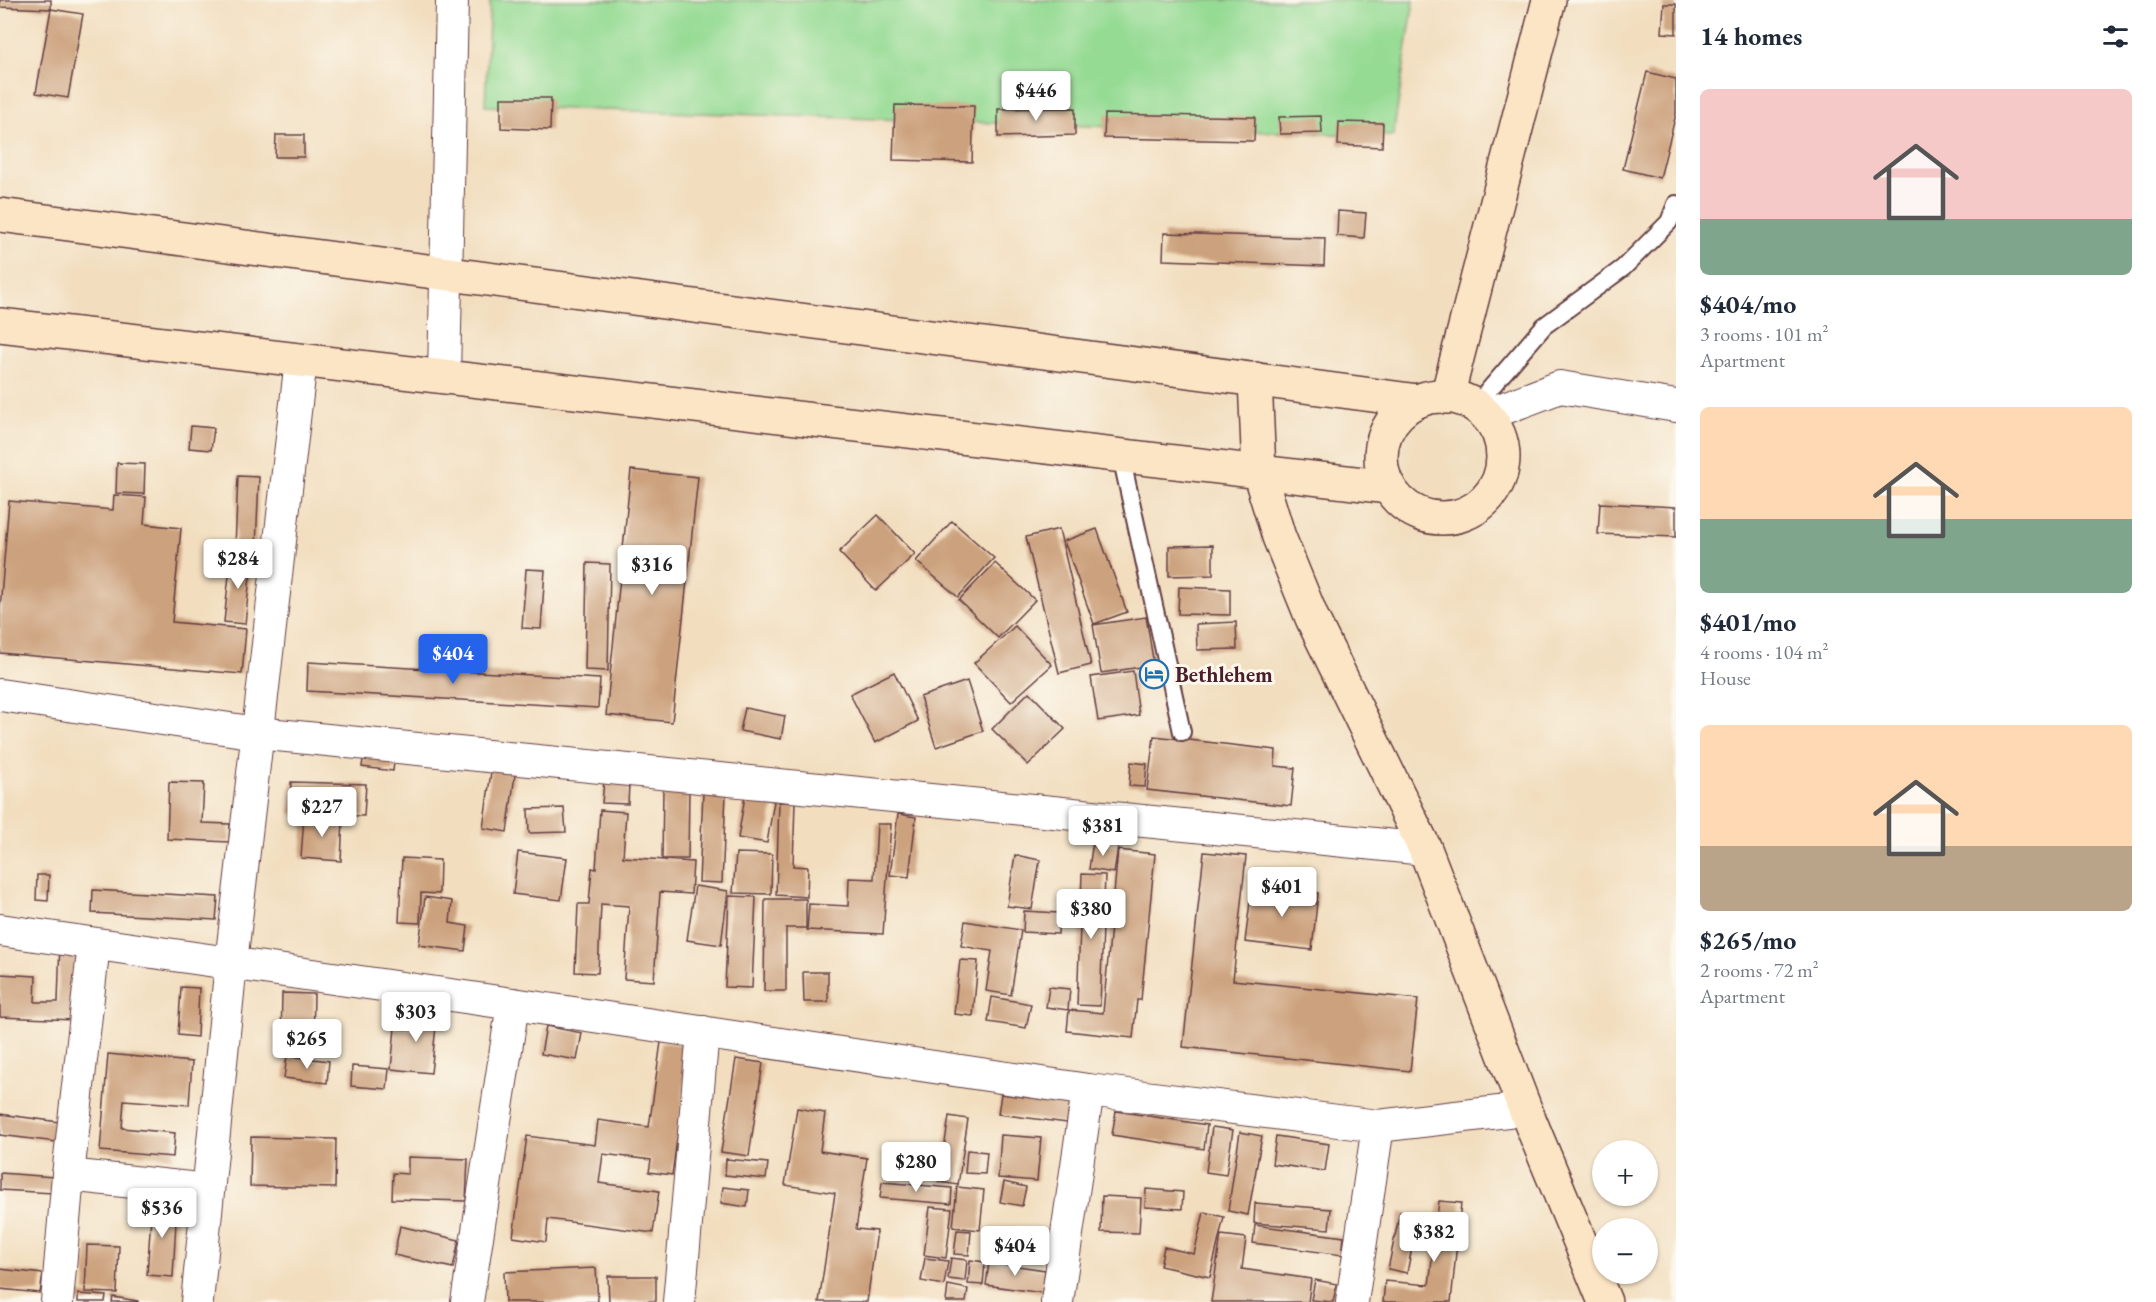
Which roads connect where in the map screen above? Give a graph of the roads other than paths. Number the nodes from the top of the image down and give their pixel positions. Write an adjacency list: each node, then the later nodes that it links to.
1 (452, 0): 5 (street)
2 (1549, 0): 10 (street)
3 (1676, 204): 10 (lane)
4 (0, 215): 5 (street)
5 (446, 273): 8 (street); 9 (street)
6 (0, 325): 7 (street)
7 (301, 360): 8 (street); 17 (street)
8 (444, 376): 12 (street)
9 (1255, 380): 10 (street); 13 (street)
10 (1456, 405): 11 (street); 14 (street); 14 (street)
11 (1676, 406)
12 (1121, 456): 13 (street); 16 (lane)
13 (1259, 472): 14 (street); 18 (street)
14 (1389, 487)
15 (0, 695): 17 (street)
16 (1182, 732)
17 (257, 733): 18 (street); 21 (street)
18 (1425, 849): 25 (street)
19 (0, 930): 20 (street)
20 (94, 944): 21 (street); 27 (street)
21 (231, 963): 22 (street); 28 (street)
22 (513, 1004): 23 (street); 31 (street)
23 (703, 1032): 24 (street); 32 (street)
24 (1088, 1090): 26 (street); 33 (street)
25 (1525, 1109): 26 (street); 35 (street)
26 (1378, 1126): 34 (street)
27 (68, 1175): 28 (street); 29 (street)
28 (208, 1190): 30 (street)
29 (57, 1302)
30 (197, 1302)
31 (467, 1302)
32 (679, 1302)
33 (1057, 1302)
34 (1352, 1302)
35 (1605, 1302)

